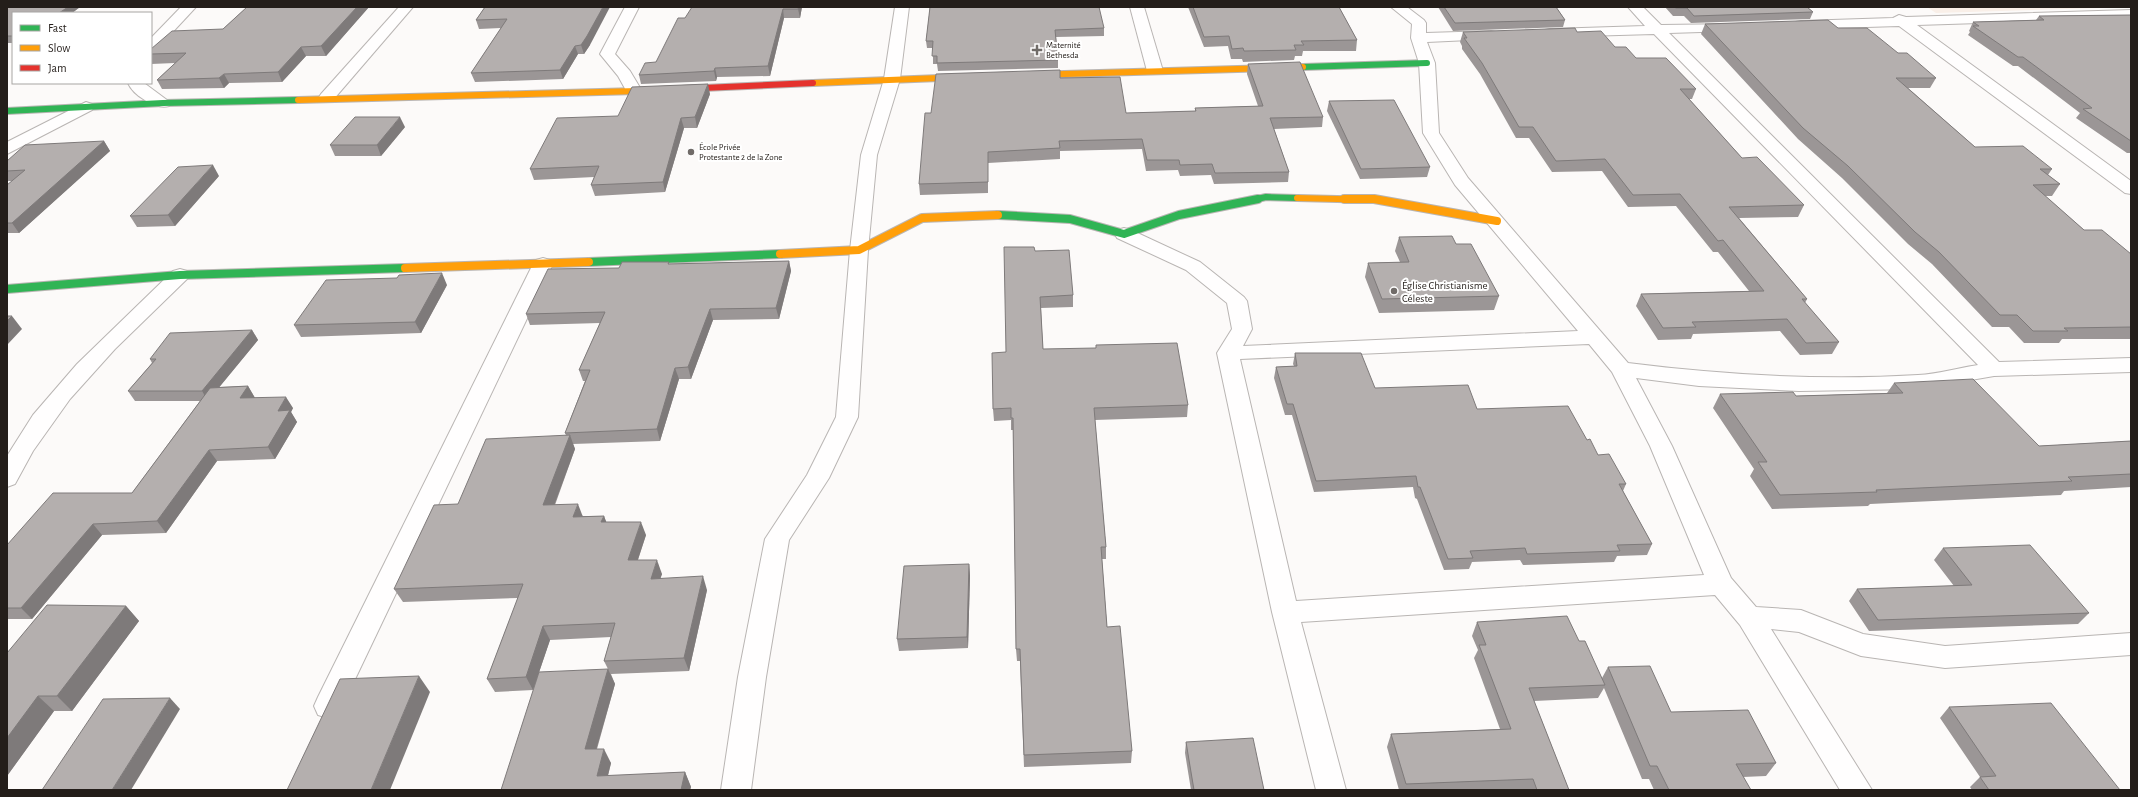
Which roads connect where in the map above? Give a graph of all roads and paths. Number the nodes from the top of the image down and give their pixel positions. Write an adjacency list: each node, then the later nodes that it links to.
1 (189, 7): 17 (street)
2 (406, 7): 25 (street)
3 (632, 7): 24 (street)
4 (902, 7): 22 (street)
5 (1137, 7): 19 (street)
6 (1398, 7): 16 (street)
7 (1635, 7): 13 (street)
8 (1882, 7): 10 (street)
9 (2126, 12): 10 (street)
10 (1902, 22): 11 (street); 30 (street)
11 (1783, 25)
12 (1744, 26): 13 (street)
13 (1657, 29): 14 (street); 41 (street)
14 (1538, 33)
15 (1506, 34): 16 (street)
16 (1418, 38): 18 (street)
17 (152, 46)
18 (1427, 63): 19 (street); 31 (street)
19 (1155, 71): 20 (street)
20 (1019, 76)
21 (972, 77): 22 (street)
22 (892, 80): 24 (street); 33 (street)
23 (136, 84): 26 (street)
24 (634, 91): 25 (street)
25 (328, 97): 26 (street)
26 (163, 103): 27 (street)
27 (86, 107): 28 (street); 29 (street)
28 (7, 111)
29 (7, 149)
30 (2131, 189)
31 (1497, 221): 32 (street); 37 (street)
32 (1124, 234): 33 (street); 38 (street)
33 (859, 250): 34 (street); 48 (street)
34 (544, 264): 35 (street); 47 (street)
35 (180, 275): 36 (street); 42 (street)
36 (7, 289)
37 (1593, 336): 38 (street); 40 (street)
38 (1228, 353): 44 (street)
39 (2131, 365): 41 (street)
40 (1622, 369): 41 (street); 43 (street)
41 (1994, 369)
42 (7, 478)
43 (1721, 584): 44 (street); 45 (street)
44 (1285, 612): 49 (street)
45 (1749, 617): 46 (street); 50 (street)
46 (2131, 644)
47 (319, 726)
48 (736, 790)
49 (1331, 790)
50 (1857, 790)

